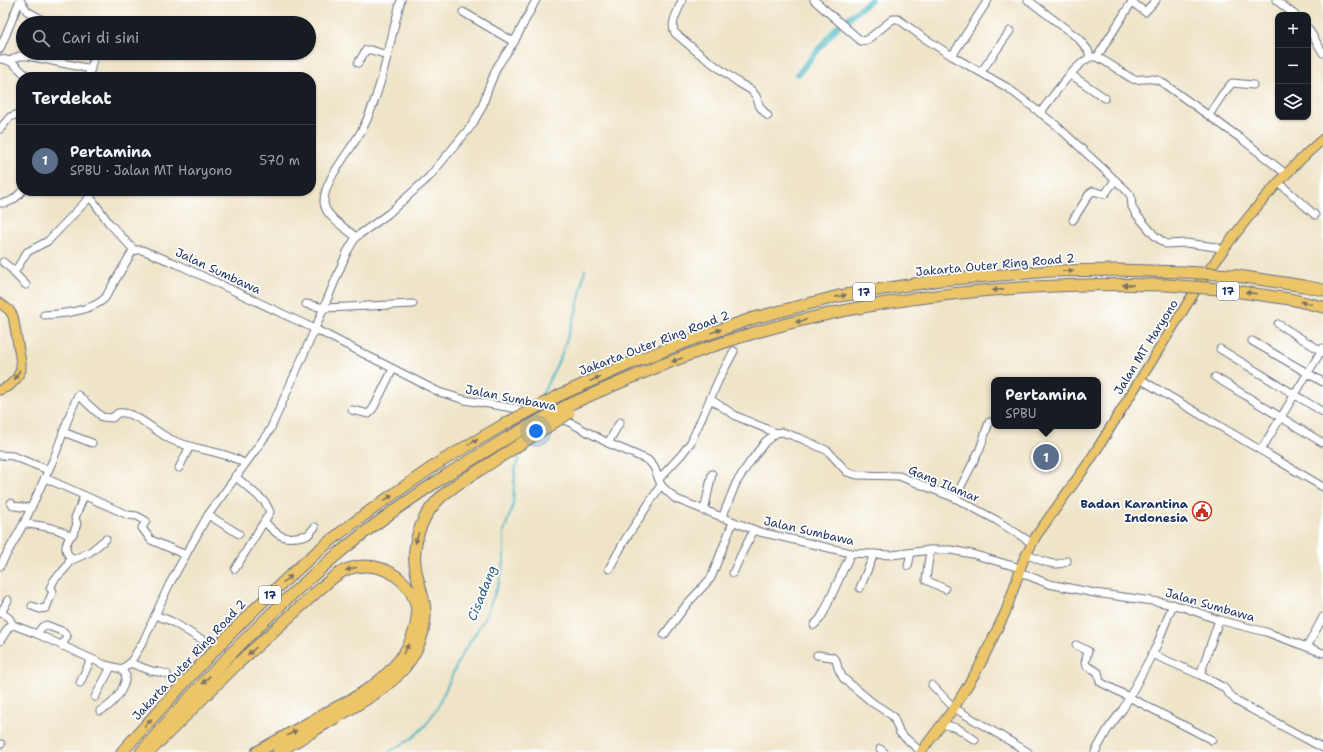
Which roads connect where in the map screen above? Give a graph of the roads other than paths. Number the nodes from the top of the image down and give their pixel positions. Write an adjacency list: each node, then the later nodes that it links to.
1 (20, 0): 13 (street); 17 (street)
2 (401, 0): 19 (street)
3 (536, 0): 16 (street)
4 (682, 0): 38 (street)
5 (814, 0): 20 (street)
6 (988, 0): 20 (street)
7 (1028, 0): 21 (street)
8 (1156, 0): 10 (street)
9 (1276, 0): 12 (street)
10 (1130, 1): 21 (street)
11 (463, 12): 16 (street)
12 (1291, 12)
13 (36, 16)
14 (1010, 31): 31 (street)
15 (1311, 33): 18 (street)
16 (514, 42): 49 (street)
17 (0, 49)
18 (1323, 53)
19 (387, 54): 27 (street); 49 (street)
20 (952, 56): 31 (street)
21 (1093, 57): 32 (street); 37 (street)
22 (16, 58): 26 (street)
23 (0, 59): 26 (street)
24 (47, 60): 28 (street)
25 (93, 60): 28 (street)
26 (10, 61): 29 (street)
27 (358, 63)
28 (91, 69): 30 (street)
29 (23, 72)
30 (90, 72)
31 (981, 72): 35 (street)
32 (1070, 74): 34 (street); 35 (street)
33 (1253, 85): 37 (street)
34 (1105, 98)
35 (1040, 113): 42 (street)
36 (16, 115): 39 (street)
37 (1209, 115): 41 (street)
38 (768, 116)
39 (0, 129)
40 (1323, 139): 41 (main road, Jalan MT Haryono)
41 (1286, 174): 43 (main road, Jalan MT Haryono)
42 (1115, 180): 48 (street); 51 (street)
43 (1278, 182): 47 (street); 51 (main road, Jalan MT Haryono)
44 (16, 196): 46 (street)
45 (90, 197): 50 (street); 53 (street)
46 (0, 203)
47 (1315, 215)
48 (1073, 220)
49 (356, 236): 60 (street)
50 (134, 250): 61 (street); 63 (street, Jalan Sumbawa)
51 (1223, 251): 71 (main road, Jalan MT Haryono)
52 (3, 262): 53 (street)
53 (14, 271): 54 (street)
54 (26, 285)
55 (1323, 290): 166 (highway, Jakarta Outer Ring Road 2 / 17, one-way to 55, bridge)
56 (0, 303): 73 (main road, one-way to 73)
57 (306, 304): 60 (street)
58 (413, 304): 60 (street)
59 (1323, 307): 76 (highway, Jakarta Outer Ring Road 2 / 17, one-way to 76, bridge)
60 (324, 308): 63 (street)
61 (44, 315)
62 (1278, 324): 67 (street)
63 (315, 329): 68 (street, Jalan Sumbawa); 90 (street)
64 (1252, 340): 69 (street)
65 (1220, 349): 74 (street)
66 (734, 351): 75 (street)
67 (1322, 351): 69 (street)
68 (393, 369): 77 (street); 85 (street, Jalan Sumbawa)
69 (1307, 373): 72 (street); 74 (street)
70 (1215, 378): 79 (street)
71 (1140, 380): 88 (street); 113 (main road, Jalan MT Haryono)
72 (1323, 382)
73 (0, 390)
74 (1294, 394): 78 (street); 79 (street)
75 (710, 399): 83 (street); 96 (street)
76 (568, 409): 167 (highway, Jakarta Outer Ring Road 2 / 17, one-way to 167, bridge); 170 (highway, one-way to 170, bridge)
77 (352, 410)
78 (1323, 412)
79 (1281, 417): 86 (street); 88 (street)
80 (620, 422): 85 (street)
81 (989, 422): 99 (street)
82 (63, 432): 84 (street); 87 (street); 92 (street)
83 (776, 433): 99 (street, Gang Ilamar); 104 (street)
84 (92, 443)
85 (608, 443): 96 (street, Jalan Sumbawa)
86 (1323, 443)
87 (190, 446): 90 (street); 91 (street)
88 (1261, 450): 97 (street)
89 (0, 455): 92 (street)
90 (244, 463): 94 (street)
91 (179, 468)
92 (48, 470): 95 (street)
93 (712, 474): 102 (street)
94 (235, 476): 103 (street); 105 (street)
95 (45, 478): 98 (street); 101 (street)
96 (660, 482): 102 (street, Jalan Sumbawa); 126 (street)
97 (1323, 488)
98 (84, 496): 111 (street); 120 (street)
99 (955, 498): 113 (street, Gang Ilamar)
100 (11, 503): 101 (street)
101 (30, 508): 107 (street)
102 (704, 511): 104 (street, Jalan Sumbawa)
103 (208, 515): 110 (street); 120 (street)
104 (722, 518): 106 (street, Jalan Sumbawa)
105 (264, 522): 108 (street); 125 (street)
106 (733, 522): 109 (street, Jalan Sumbawa); 141 (street)
107 (24, 523): 111 (street); 115 (street)
108 (315, 527)
109 (754, 530): 116 (street, Jalan Sumbawa); 128 (street)
110 (239, 534)
111 (70, 537): 121 (street)
112 (106, 539): 121 (street)
113 (1032, 543): 119 (main road, Jalan MT Haryono)
114 (930, 550): 117 (street, Jalan Sumbawa); 127 (street, Jalan Sumbawa); 130 (street)
115 (3, 553): 123 (street)
116 (851, 553): 118 (street, Jalan Sumbawa); 139 (street)
117 (911, 553): 118 (street, Jalan Sumbawa); 124 (street)
118 (874, 554): 129 (street)
119 (1026, 554): 122 (street); 127 (main road, Jalan MT Haryono)
120 (186, 555): 135 (street)
121 (70, 561): 133 (street)
122 (1067, 561)
123 (0, 566)
124 (908, 566)
125 (235, 568)
126 (609, 569)
127 (1020, 570): 132 (street, Jalan Sumbawa); 160 (main road, Jalan MT Haryono)
128 (733, 573)
129 (860, 588)
130 (945, 590)
131 (8, 600): 134 (street)
132 (1173, 604): 137 (street, Jalan Sumbawa); 148 (street)
133 (32, 606)
134 (1, 612): 138 (street)
135 (155, 615): 143 (street); 151 (street)
136 (1323, 617): 146 (street)
137 (1219, 620): 146 (street, Jalan Sumbawa); 155 (street)
138 (13, 625): 140 (street); 142 (street)
139 (814, 625)
140 (37, 634): 145 (street); 145 (street)
141 (664, 635)
142 (0, 641)
143 (208, 642)
144 (1076, 644): 159 (street)
145 (62, 646): 150 (street)
146 (1307, 647): 147 (street, Jalan Sumbawa)
147 (1323, 653)
148 (1152, 654): 155 (street); 159 (street)
149 (817, 655): 171 (street)
150 (90, 659): 152 (street); 156 (street)
151 (130, 663): 153 (street); 154 (street)
152 (111, 667): 153 (street); 158 (street)
153 (122, 669): 161 (street)
154 (167, 674)
155 (1200, 675): 165 (street)
156 (80, 683)
157 (932, 686): 160 (street)
158 (95, 697)
159 (1129, 697): 164 (street); 173 (street)
160 (954, 708): 162 (main road, Jalan MT Haryono); 172 (street)
161 (100, 711)
162 (942, 724): 163 (street); 171 (main road, Jalan MT Haryono)
163 (975, 740)
164 (1212, 740)
165 (1323, 748)
166 (122, 752)
167 (141, 752)
168 (149, 752): 169 (highway, one-way to 168)
169 (258, 752)
170 (278, 752)
171 (921, 752)
172 (1028, 752)
173 (1095, 752)

